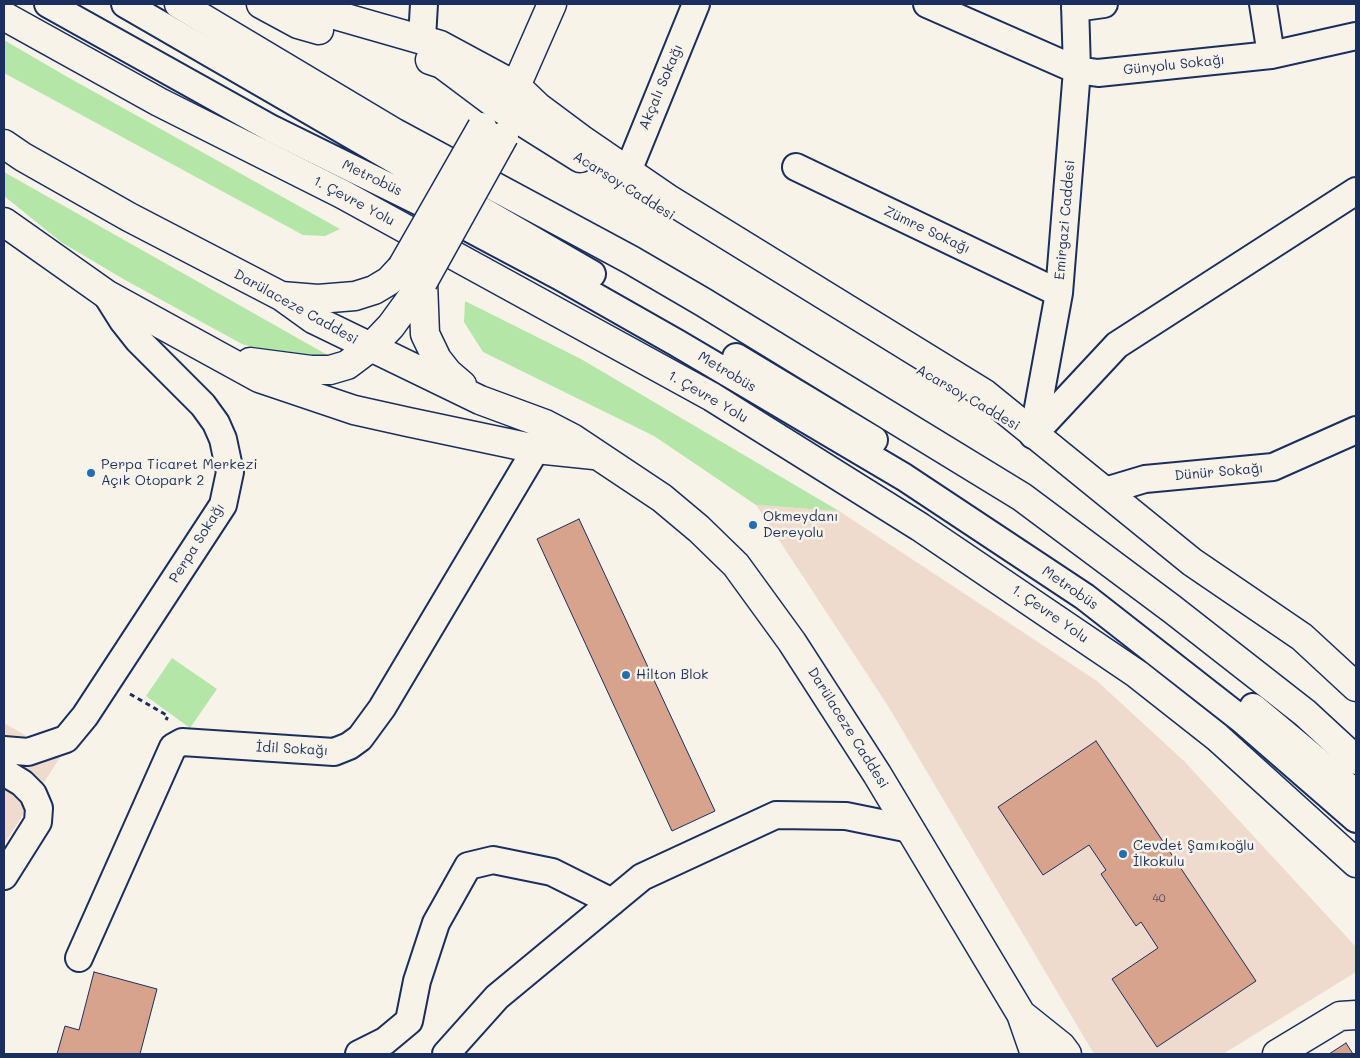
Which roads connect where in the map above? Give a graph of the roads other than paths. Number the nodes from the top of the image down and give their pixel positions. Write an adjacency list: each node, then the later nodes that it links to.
1 (48, 4): 42 (street, Metrobüs)
2 (125, 4): 41 (street, Metrobüs)
3 (179, 4): 39 (main road)
4 (261, 4): 18 (main road, Acarsoy Caddesi)
5 (297, 4): 15 (main road, Acarsoy Caddesi)
6 (424, 4): 15 (street)
7 (552, 4): 18 (main road)
8 (696, 4): 21 (street, Akçalı Sokağı)
9 (927, 4): 17 (street, Günyolu Sokağı)
10 (1104, 4): 12 (street)
11 (1263, 4): 16 (street)
12 (1075, 6): 17 (street, Emirgazi Caddesi)
13 (4, 16): 44 (main road, 1. Çevre Yolu)
14 (1356, 36): 16 (street, Günyolu Sokağı)
15 (422, 38): 18 (main road, Acarsoy Caddesi)
16 (1271, 55): 17 (street, Günyolu Sokağı)
17 (1077, 70): 25 (street, Emirgazi Caddesi)
18 (509, 97): 21 (main road, Acarsoy Caddesi); 24 (main road, bridge)
19 (4, 144): 27 (main road, Darülaceze Caddesi)
20 (796, 167): 25 (street, Zümre Sokağı)
21 (625, 178): 33 (main road, Acarsoy Caddesi)
22 (1356, 191): 33 (street)
23 (4, 222): 26 (main road, Darülaceze Caddesi)
24 (412, 274): 27 (main road); 28 (main road); 30 (main road)
25 (1059, 292): 33 (street, Emirgazi Caddesi)
26 (106, 294): 29 (main road, Darülaceze Caddesi); 38 (street, Perpa Sokağı)
27 (281, 296): 28 (main road, Darülaceze Caddesi)
28 (371, 347): 29 (main road); 30 (main road, Darülaceze Caddesi)
29 (222, 356): 34 (main road, Darülaceze Caddesi)
30 (480, 400): 31 (main road, Darülaceze Caddesi)
31 (545, 424): 34 (main road); 35 (main road, Darülaceze Caddesi)
32 (1356, 430): 36 (street, Dünür Sokağı)
33 (1033, 435): 36 (main road, Acarsoy Caddesi)
34 (536, 449): 35 (main road, Darülaceze Caddesi); 47 (street, İdil Sokağı)
35 (595, 455): 43 (main road, Darülaceze Caddesi)
36 (1105, 491): 37 (main road, Acarsoy Caddesi)
37 (1354, 682)
38 (4, 750)
39 (1356, 760)
40 (4, 772): 45 (street)
41 (1356, 793)
42 (1356, 818)
43 (910, 829): 46 (street); 48 (main road, Darülaceze Caddesi)
44 (1356, 863)
45 (4, 876)
46 (612, 902): 50 (street); 51 (street)
47 (80, 958)
48 (1021, 1014): 52 (main road, Darülaceze Caddesi); 53 (main road)
49 (1356, 1014): 54 (main road)
50 (359, 1054)
51 (446, 1054)
52 (1035, 1054)
53 (1067, 1054)
54 (1278, 1054)

